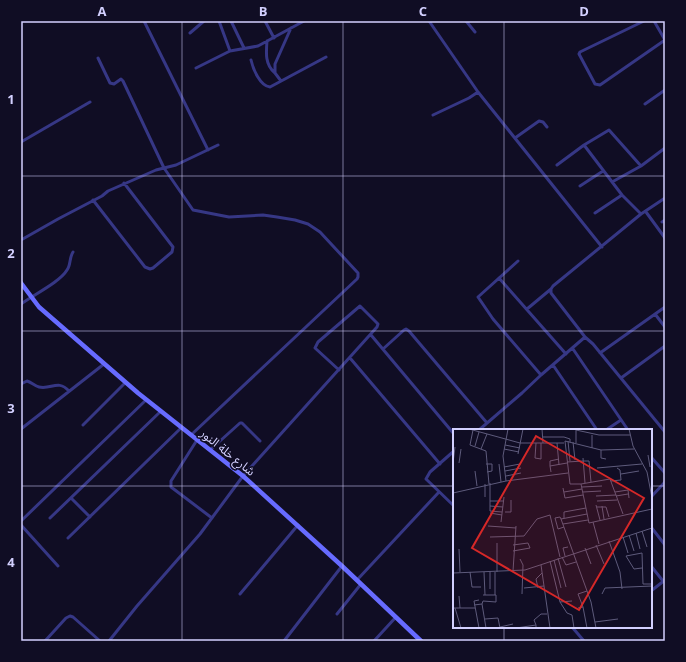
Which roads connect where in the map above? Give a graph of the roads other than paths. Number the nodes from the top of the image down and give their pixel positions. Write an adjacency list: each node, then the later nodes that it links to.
1 (144, 21): 36 (street)
2 (204, 21): 14 (street)
3 (219, 21): 18 (street)
4 (231, 21): 17 (street)
5 (265, 21): 15 (street)
6 (304, 21): 11 (street)
7 (466, 21): 13 (street)
8 (644, 21): 9 (street)
9 (654, 21)
10 (431, 22): 26 (street)
11 (297, 23): 12 (street)
12 (291, 28): 15 (street); 23 (street)
13 (475, 32)
14 (190, 33)
15 (274, 38): 16 (street)
16 (267, 41): 17 (street); 23 (street)
17 (244, 48): 18 (street)
18 (230, 51): 22 (street)
19 (326, 57): 24 (street)
20 (98, 58): 39 (street)
21 (251, 60): 24 (street)
22 (196, 68)
23 (275, 73): 24 (street)
24 (280, 81)
25 (665, 90): 28 (street)
26 (478, 92): 29 (street); 31 (street)
27 (90, 102): 32 (street)
28 (645, 104)
29 (433, 115)
30 (547, 127): 31 (street)
31 (514, 138): 52 (street)
32 (21, 142)
33 (218, 145): 36 (street)
34 (584, 146): 37 (street); 38 (street); 40 (street)
35 (665, 148): 38 (street)
36 (208, 150): 39 (street)
37 (557, 164)
38 (641, 166): 41 (street)
39 (164, 168): 42 (street); 93 (street)
40 (603, 171): 41 (street); 43 (street)
41 (612, 182): 44 (street)
42 (124, 183): 46 (street); 46 (street)
43 (580, 186)
44 (622, 195): 48 (street); 49 (street)
45 (665, 198): 47 (street)
46 (93, 200): 51 (street)
47 (646, 212): 49 (street); 50 (street)
48 (595, 213)
49 (641, 214): 52 (street)
50 (665, 238)
51 (21, 240)
52 (602, 247): 57 (street)
53 (73, 252): 58 (street)
54 (518, 261): 55 (street)
55 (499, 278): 61 (street); 75 (street)
56 (21, 283): 58 (street, شارع خلة النور)
57 (551, 289): 61 (street); 65 (street)
58 (31, 297): 59 (street); 72 (street, شارع خلة النور)
59 (21, 304)
60 (665, 307): 62 (street)
61 (527, 309): 70 (street)
62 (655, 314): 63 (street); 69 (street)
63 (665, 328)
64 (371, 335): 67 (street); 71 (street); 74 (street)
65 (585, 337): 68 (street); 69 (street)
66 (665, 346): 76 (street)
67 (383, 349): 83 (street); 92 (street)
68 (573, 349): 70 (street); 82 (street)
69 (600, 353): 76 (street)
70 (566, 354): 73 (street)
71 (350, 358): 74 (street); 99 (street)
72 (104, 364): 77 (street, شارع خلة النور); 79 (street)
73 (553, 365): 75 (street); 88 (street)
74 (339, 370): 101 (street)
75 (541, 375): 83 (street)
76 (621, 378): 91 (street)
77 (125, 383): 80 (street, شارع خلة النور); 84 (street)
78 (21, 384): 79 (street)
79 (70, 391): 86 (street)
80 (146, 400): 81 (street, شارع خلة النور); 110 (street)
81 (160, 412): 85 (street, شارع خلة النور); 105 (street)
82 (621, 420): 89 (street); 90 (street)
83 (487, 423): 87 (street)
84 (83, 425)
85 (181, 428): 93 (street, شارع خلة النور); 107 (street)
86 (21, 429)
87 (480, 429)
88 (596, 429)
89 (608, 429)
90 (627, 429)
91 (665, 432)
92 (453, 433)
93 (191, 435): 94 (street, شارع خلة النور)
94 (198, 440): 96 (street, شارع خلة النور); 109 (street)
95 (260, 441): 96 (street)
96 (210, 450): 101 (street, شارع خلة النور)
97 (453, 452): 99 (street)
98 (652, 458): 100 (street)
99 (440, 464): 103 (street)
100 (665, 473)
101 (244, 476): 109 (street); 112 (street, شارع خلة النور)
102 (665, 482): 104 (street)
103 (439, 492): 106 (street); 120 (street)
104 (652, 495)
105 (71, 498): 107 (street); 108 (street)
106 (453, 505)
107 (90, 517): 114 (street)
108 (50, 518)
109 (212, 518): 128 (street)
110 (21, 521)
111 (21, 525): 116 (street)
112 (298, 525): 117 (street, شارع خلة النور); 122 (street)
113 (652, 528): 115 (street)
114 (68, 538)
115 (665, 545)
116 (58, 566)
117 (342, 566): 120 (street, شارع خلة النور); 129 (street)
118 (652, 567): 119 (street)
119 (664, 580): 121 (street)
120 (359, 582): 123 (street); 124 (street, شارع خلة النور)
121 (652, 590)
122 (240, 594)
123 (337, 614)
124 (396, 617): 130 (street); 131 (street, شارع خلة النور)
125 (573, 628): 132 (street)
126 (45, 641): 127 (street)
127 (100, 641)
128 (109, 641)
129 (284, 641)
130 (374, 641)
131 (421, 641)
132 (584, 641)

